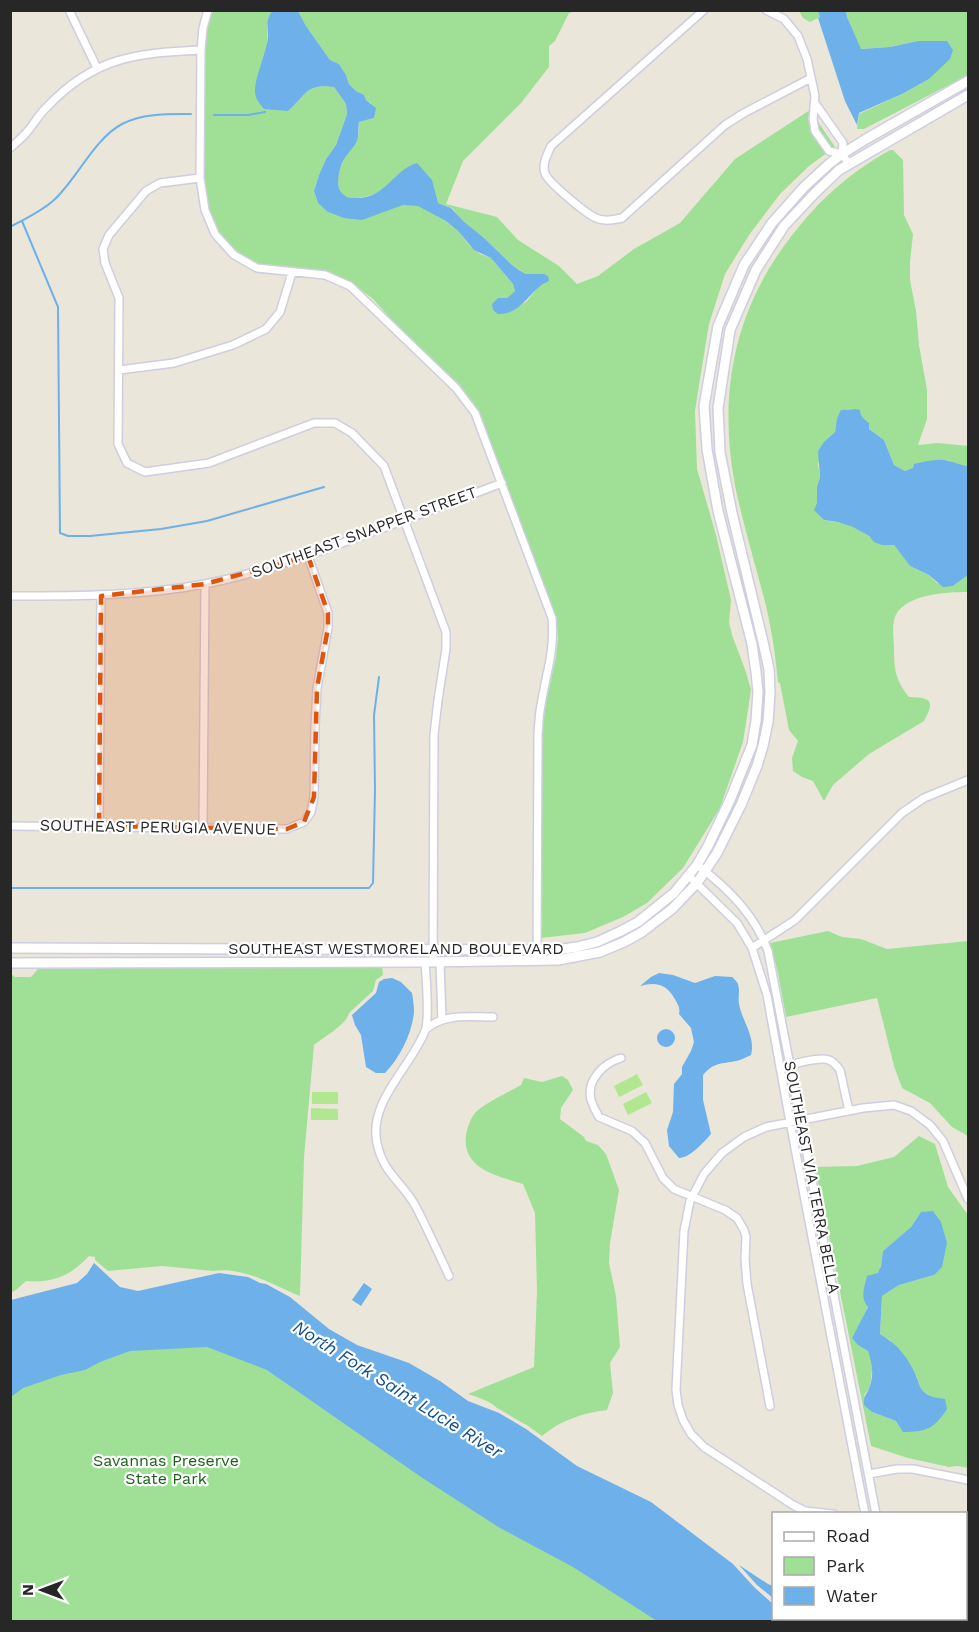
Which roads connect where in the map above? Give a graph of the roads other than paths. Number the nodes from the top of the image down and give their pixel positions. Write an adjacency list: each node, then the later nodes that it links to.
1 (69, 10): 6 (street)
2 (208, 10): 5 (street)
3 (704, 10): 7 (street)
4 (766, 10): 7 (street)
5 (201, 50): 6 (street); 14 (street)
6 (97, 68): 11 (street)
7 (811, 78): 10 (street)
8 (969, 81): 12 (street, SOUTHEAST WESTMORELAND BOULEVARD)
9 (969, 95): 13 (street, SOUTHEAST WESTMORELAND BOULEVARD)
10 (815, 102): 12 (street); 12 (street)
11 (10, 148)
12 (842, 154): 13 (street); 27 (street, SOUTHEAST WESTMORELAND BOULEVARD)
13 (849, 164): 28 (street, SOUTHEAST WESTMORELAND BOULEVARD)
14 (200, 178): 15 (street); 16 (street)
15 (292, 273): 16 (street); 17 (street)
16 (119, 370): 18 (street)
17 (502, 483): 18 (street, SOUTHEAST SNAPPER STREET); 35 (street)
18 (404, 520): 19 (street, SOUTHEAST SNAPPER STREET); 34 (street)
19 (308, 556): 20 (street, SOUTHEAST SNAPPER STREET); 26 (street, SOUTHEAST PERUGIA AVENUE)
20 (205, 584): 22 (street, SOUTHEAST SNAPPER STREET); 26 (street)
21 (10, 596): 22 (street, SOUTHEAST SNAPPER STREET)
22 (101, 596): 25 (street)
23 (969, 780): 31 (street)
24 (10, 826): 25 (street, SOUTHEAST PERUGIA AVENUE)
25 (99, 826): 26 (street, SOUTHEAST PERUGIA AVENUE)
26 (203, 827)
27 (697, 865): 28 (street, SOUTHEAST VIA TERRA BELLA); 29 (street, SOUTHEAST WESTMORELAND BOULEVARD)
28 (706, 871): 30 (street, SOUTHEAST WESTMORELAND BOULEVARD); 31 (street, SOUTHEAST VIA TERRA BELLA)
29 (689, 876): 30 (street, SOUTHEAST VIA TERRA BELLA); 35 (street, SOUTHEAST WESTMORELAND BOULEVARD)
30 (697, 884): 33 (street, SOUTHEAST VIA TERRA BELLA); 36 (street, SOUTHEAST WESTMORELAND BOULEVARD)
31 (764, 940): 33 (street); 43 (street, SOUTHEAST VIA TERRA BELLA)
32 (10, 948): 34 (street, SOUTHEAST WESTMORELAND BOULEVARD)
33 (752, 948): 44 (street, SOUTHEAST VIA TERRA BELLA)
34 (433, 950): 35 (street, SOUTHEAST WESTMORELAND BOULEVARD); 37 (street)
35 (537, 950): 36 (street)
36 (537, 961): 37 (street, SOUTHEAST WESTMORELAND BOULEVARD)
37 (433, 962): 38 (street, SOUTHEAST WESTMORELAND BOULEVARD); 40 (street); 41 (street)
38 (10, 963)
39 (493, 1017): 40 (street)
40 (442, 1020): 41 (street)
41 (426, 1029): 50 (street)
42 (621, 1058): 48 (street)
43 (790, 1065): 44 (street); 45 (street); 46 (street, SOUTHEAST VIA TERRA BELLA)
44 (780, 1068): 47 (street, SOUTHEAST VIA TERRA BELLA)
45 (849, 1111): 46 (street); 49 (street)
46 (800, 1120): 47 (street); 52 (street, SOUTHEAST VIA TERRA BELLA)
47 (790, 1122): 48 (street); 55 (street, SOUTHEAST VIA TERRA BELLA)
48 (693, 1196): 51 (street); 54 (street)
49 (969, 1199)
50 (448, 1276)
51 (770, 1406)
52 (869, 1474): 53 (street); 56 (street, SOUTHEAST VIA TERRA BELLA)
53 (969, 1480)
54 (814, 1512)
55 (865, 1512)
56 (876, 1512)

